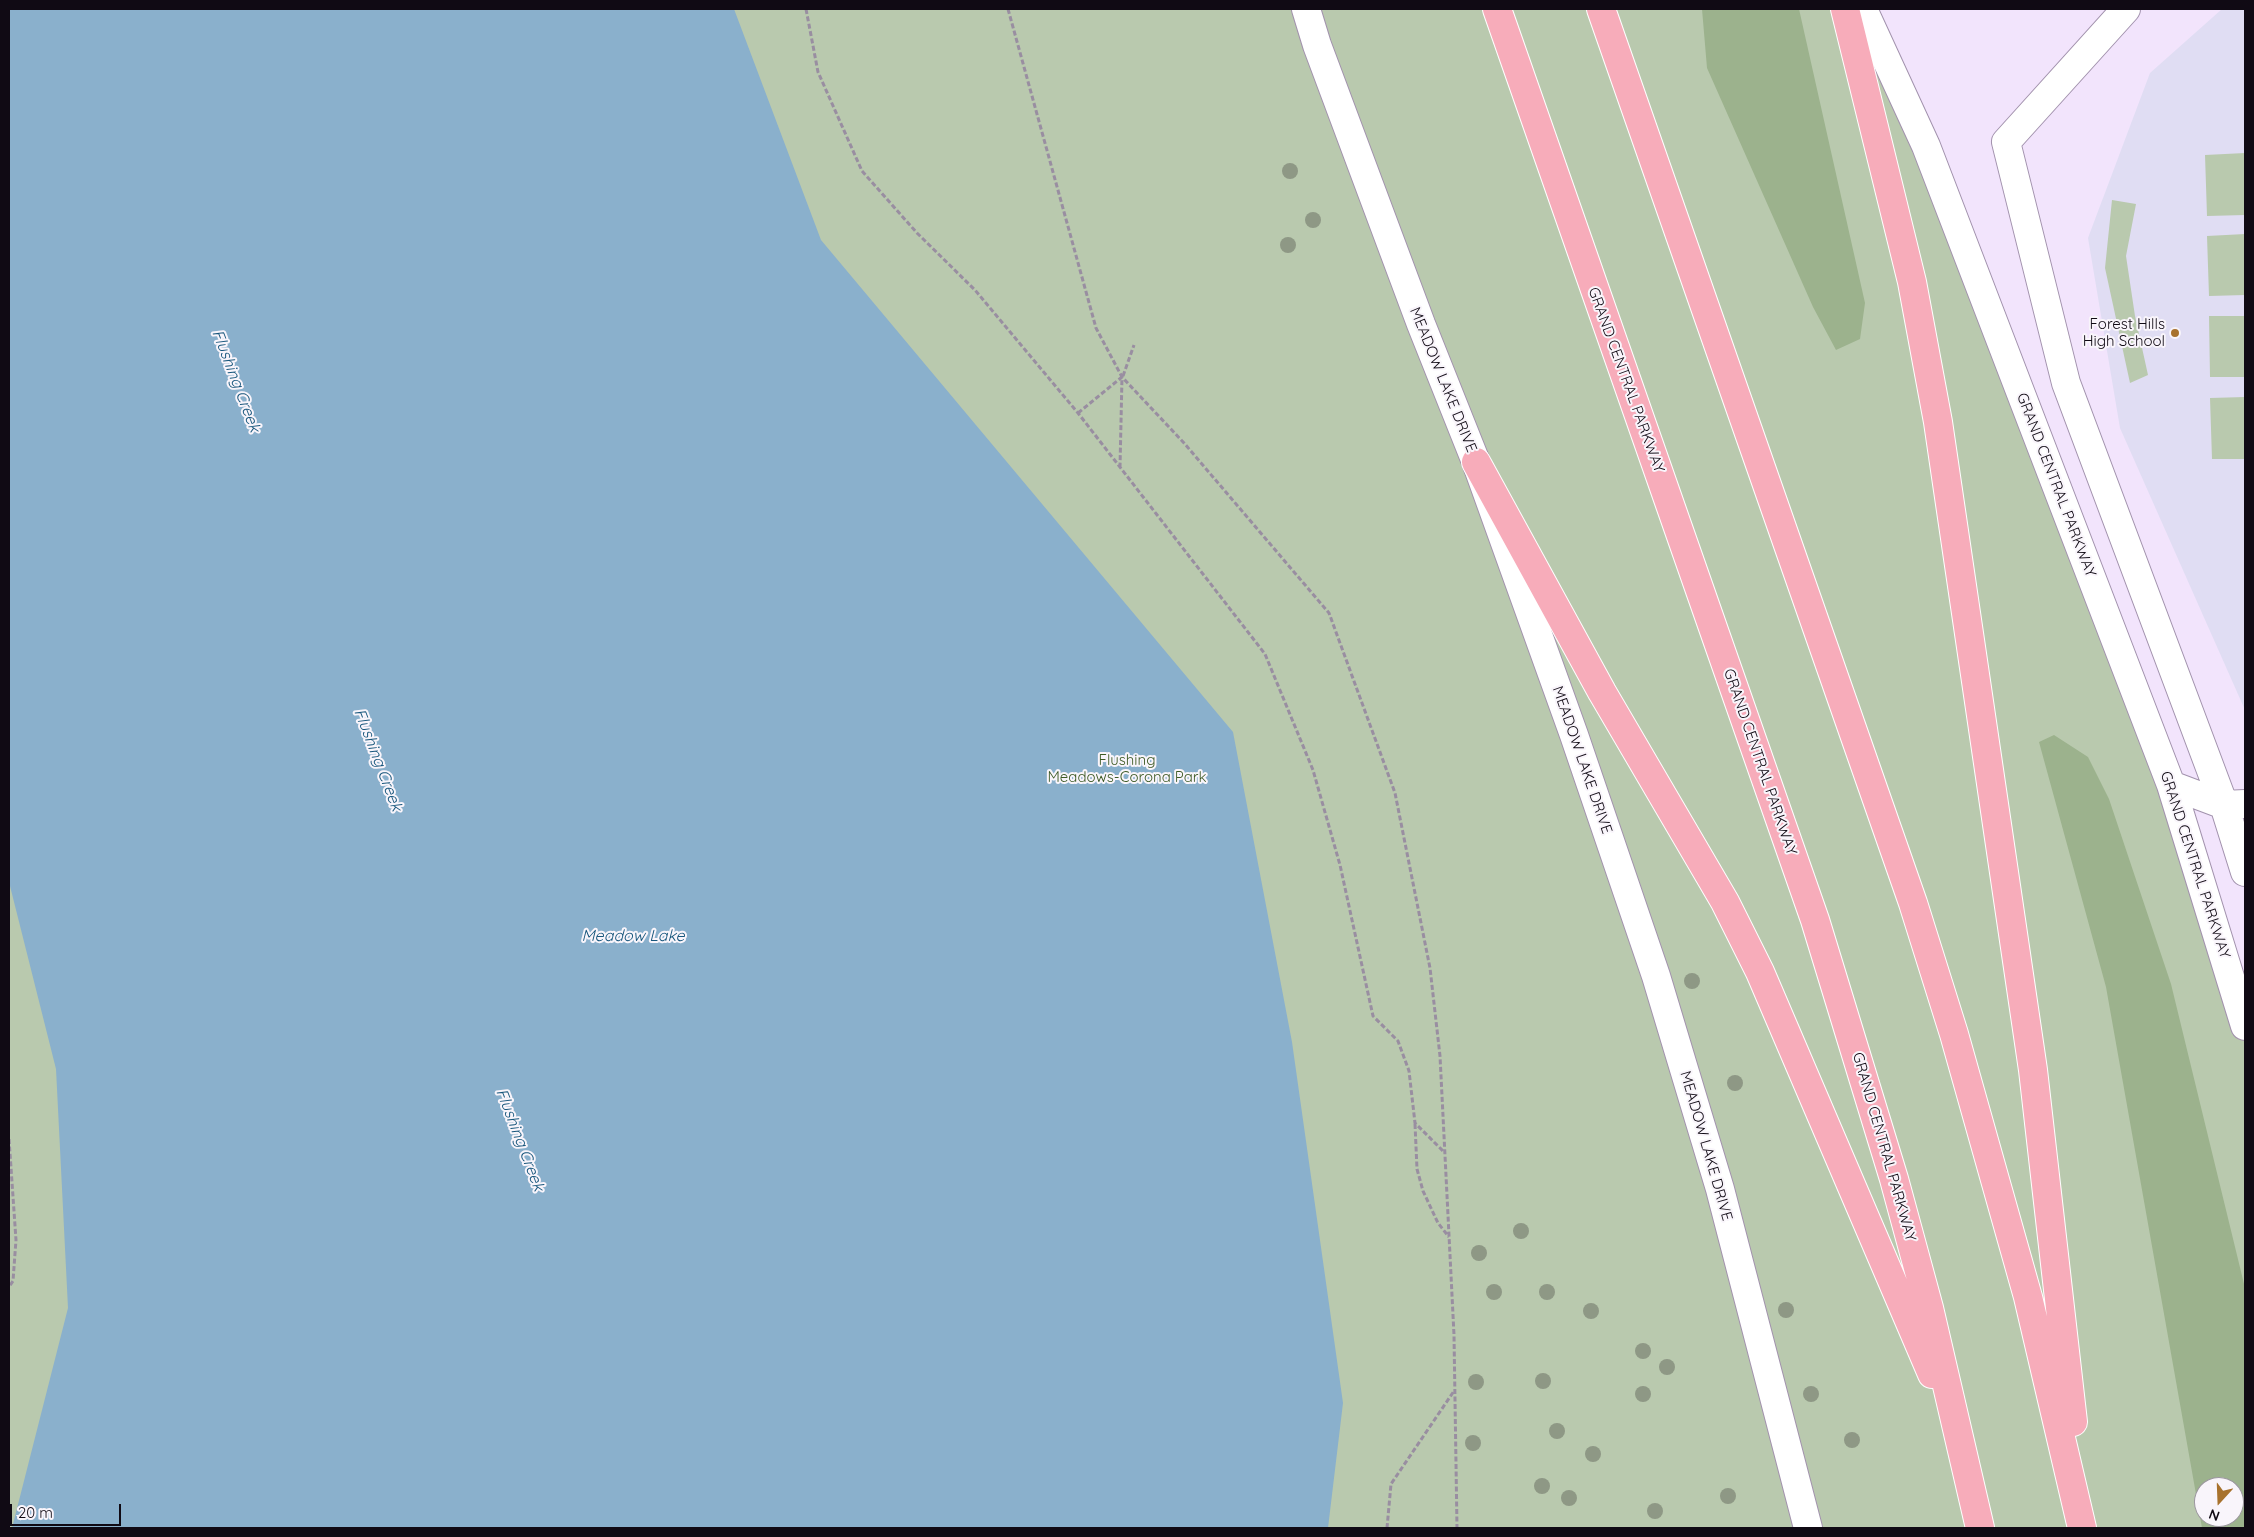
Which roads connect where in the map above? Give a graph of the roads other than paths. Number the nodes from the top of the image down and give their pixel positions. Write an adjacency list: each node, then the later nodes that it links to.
1 (1306, 9): 7 (street, MEADOW LAKE DRIVE)
2 (1496, 9): 12 (highway, GRAND CENTRAL PARKWAY)
3 (1601, 9): 15 (highway)
4 (1845, 9): 15 (highway)
5 (1863, 9): 8 (street, GRAND CENTRAL PARKWAY)
6 (2126, 9): 9 (street)
7 (1476, 462): 12 (highway); 13 (street, MEADOW LAKE DRIVE)
8 (2171, 785): 9 (street); 11 (street, GRAND CENTRAL PARKWAY)
9 (2234, 804): 10 (street)
10 (2245, 872)
11 (2245, 1026)
12 (1963, 1449): 14 (highway, GRAND CENTRAL PARKWAY)
13 (1808, 1528)
14 (1980, 1528)
15 (2083, 1528)

